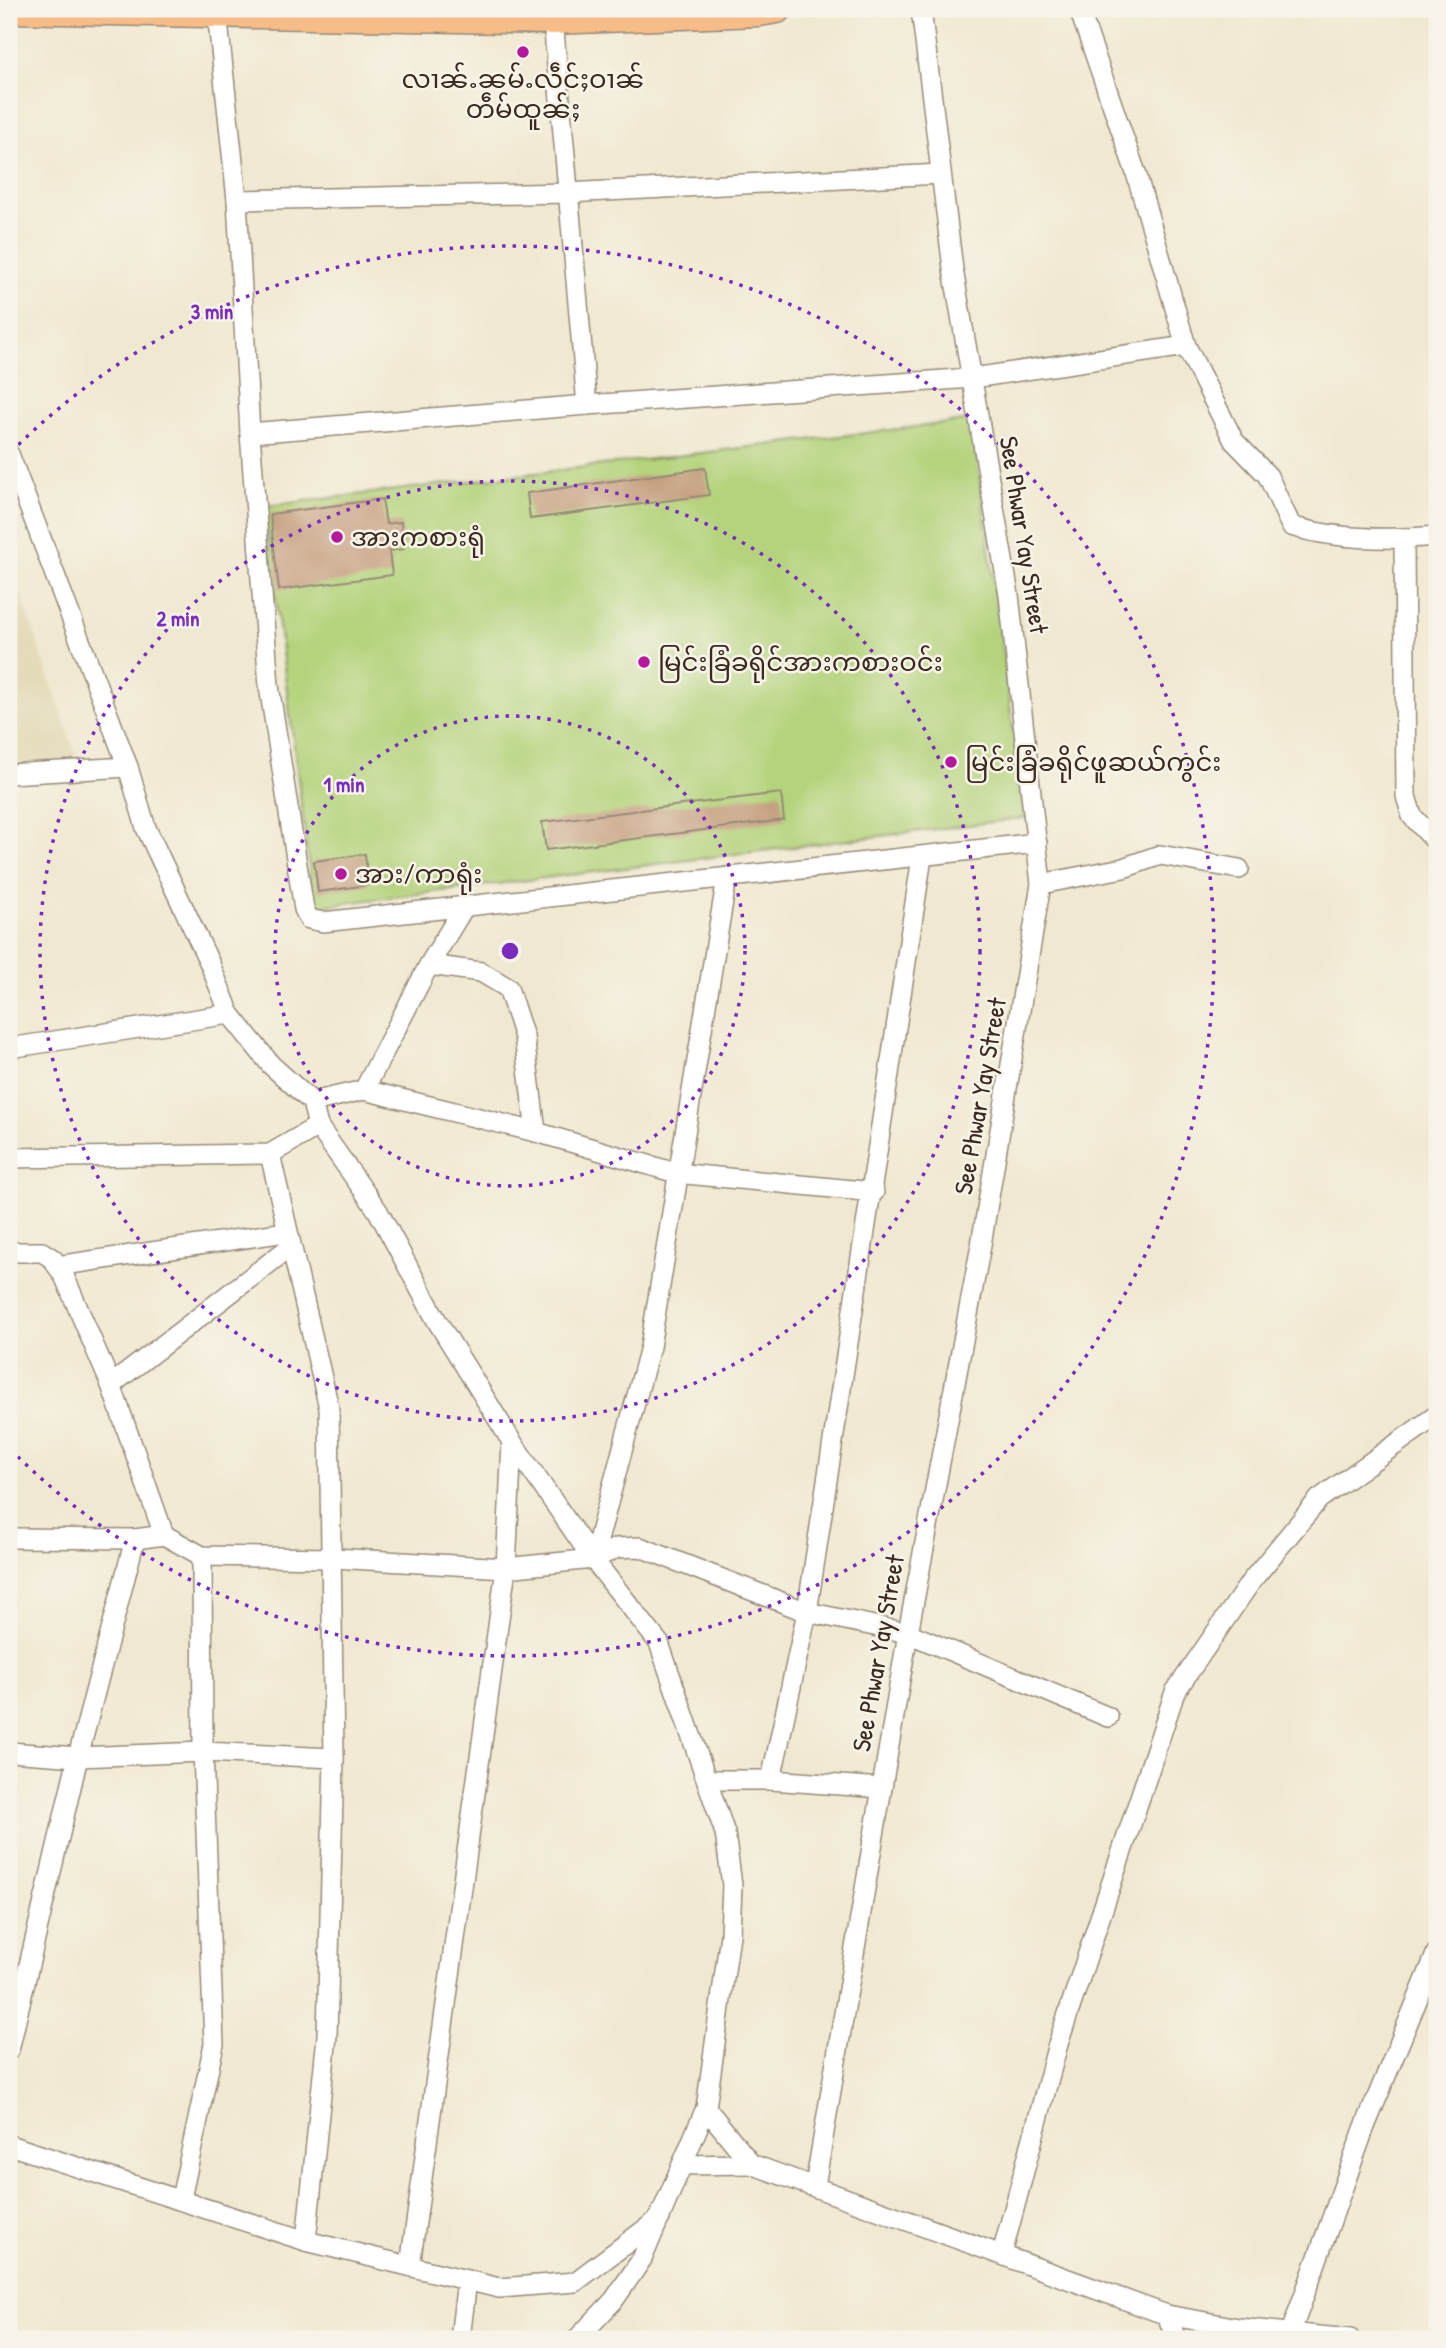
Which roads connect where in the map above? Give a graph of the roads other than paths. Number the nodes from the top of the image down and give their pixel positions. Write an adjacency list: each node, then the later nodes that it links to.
1 (9, 9): 5 (highway)
2 (777, 9): 6 (highway)
3 (921, 9): 7 (street, See Phwar Yay Street)
4 (1079, 9): 10 (street)
5 (217, 12): 6 (highway); 9 (street)
6 (553, 20): 8 (street)
7 (941, 174): 8 (street); 11 (street, See Phwar Yay Street)
8 (567, 193): 9 (street); 12 (street)
9 (237, 200): 13 (street)
10 (1186, 346): 11 (street); 16 (street)
11 (973, 378): 12 (street); 20 (street, See Phwar Yay Street)
12 (587, 405): 13 (street)
13 (250, 433): 25 (street)
14 (9, 454): 17 (street)
15 (1437, 537): 16 (street)
16 (1404, 539): 19 (street)
17 (128, 767): 18 (street); 27 (street)
18 (9, 775)
19 (1437, 843)
20 (1037, 844): 21 (street); 24 (street, See Phwar Yay Street)
21 (922, 858): 23 (street); 36 (street)
22 (1239, 869): 24 (street)
23 (727, 877): 25 (street); 35 (street)
24 (1041, 884): 51 (street, See Phwar Yay Street)
25 (464, 907): 26 (street)
26 (429, 965): 29 (street); 32 (street)
27 (230, 1014): 28 (street); 30 (street)
28 (9, 1048)
29 (364, 1090): 30 (street); 32 (street)
30 (312, 1102): 31 (street)
31 (318, 1126): 33 (street); 42 (street)
32 (536, 1132): 35 (street)
33 (270, 1154): 34 (street); 37 (street)
34 (9, 1158)
35 (676, 1173): 36 (street); 48 (street)
36 (874, 1192): 50 (street)
37 (288, 1239): 39 (street); 40 (street); 47 (street)
38 (9, 1252): 39 (street)
39 (57, 1266): 40 (street)
40 (111, 1385): 43 (street)
41 (1437, 1415): 70 (street)
42 (512, 1441): 48 (street); 49 (street)
43 (164, 1535): 45 (street); 46 (street)
44 (9, 1538): 45 (street)
45 (135, 1539): 55 (street)
46 (202, 1556): 47 (street); 54 (street)
47 (334, 1558): 49 (street); 56 (street)
48 (593, 1559): 49 (street); 50 (street); 57 (street)
49 (506, 1568): 71 (street)
50 (807, 1612): 51 (street); 58 (street)
51 (908, 1633): 52 (street); 59 (street, See Phwar Yay Street)
52 (1108, 1717)
53 (9, 1752): 55 (street)
54 (203, 1752): 55 (street); 56 (street); 67 (street)
55 (78, 1756): 61 (street)
56 (334, 1758): 69 (street)
57 (707, 1780): 58 (street); 62 (street)
58 (771, 1780): 59 (street)
59 (882, 1788): 66 (street, See Phwar Yay Street)
60 (1437, 1952): 74 (street)
61 (9, 2050)
62 (706, 2108): 64 (street); 65 (street)
63 (9, 2145): 67 (street)
64 (751, 2164): 65 (street); 66 (street)
65 (682, 2165): 68 (street)
66 (815, 2186): 70 (street)
67 (181, 2199): 69 (street)
68 (661, 2217): 72 (street); 76 (street)
69 (306, 2241): 71 (street)
70 (1002, 2254): 73 (street)
71 (410, 2266): 72 (street)
72 (467, 2280): 75 (street)
73 (1167, 2315): 74 (street); 77 (street)
74 (1291, 2332): 78 (street)
75 (460, 2339)
76 (577, 2339)
77 (1176, 2339)
78 (1350, 2339)

